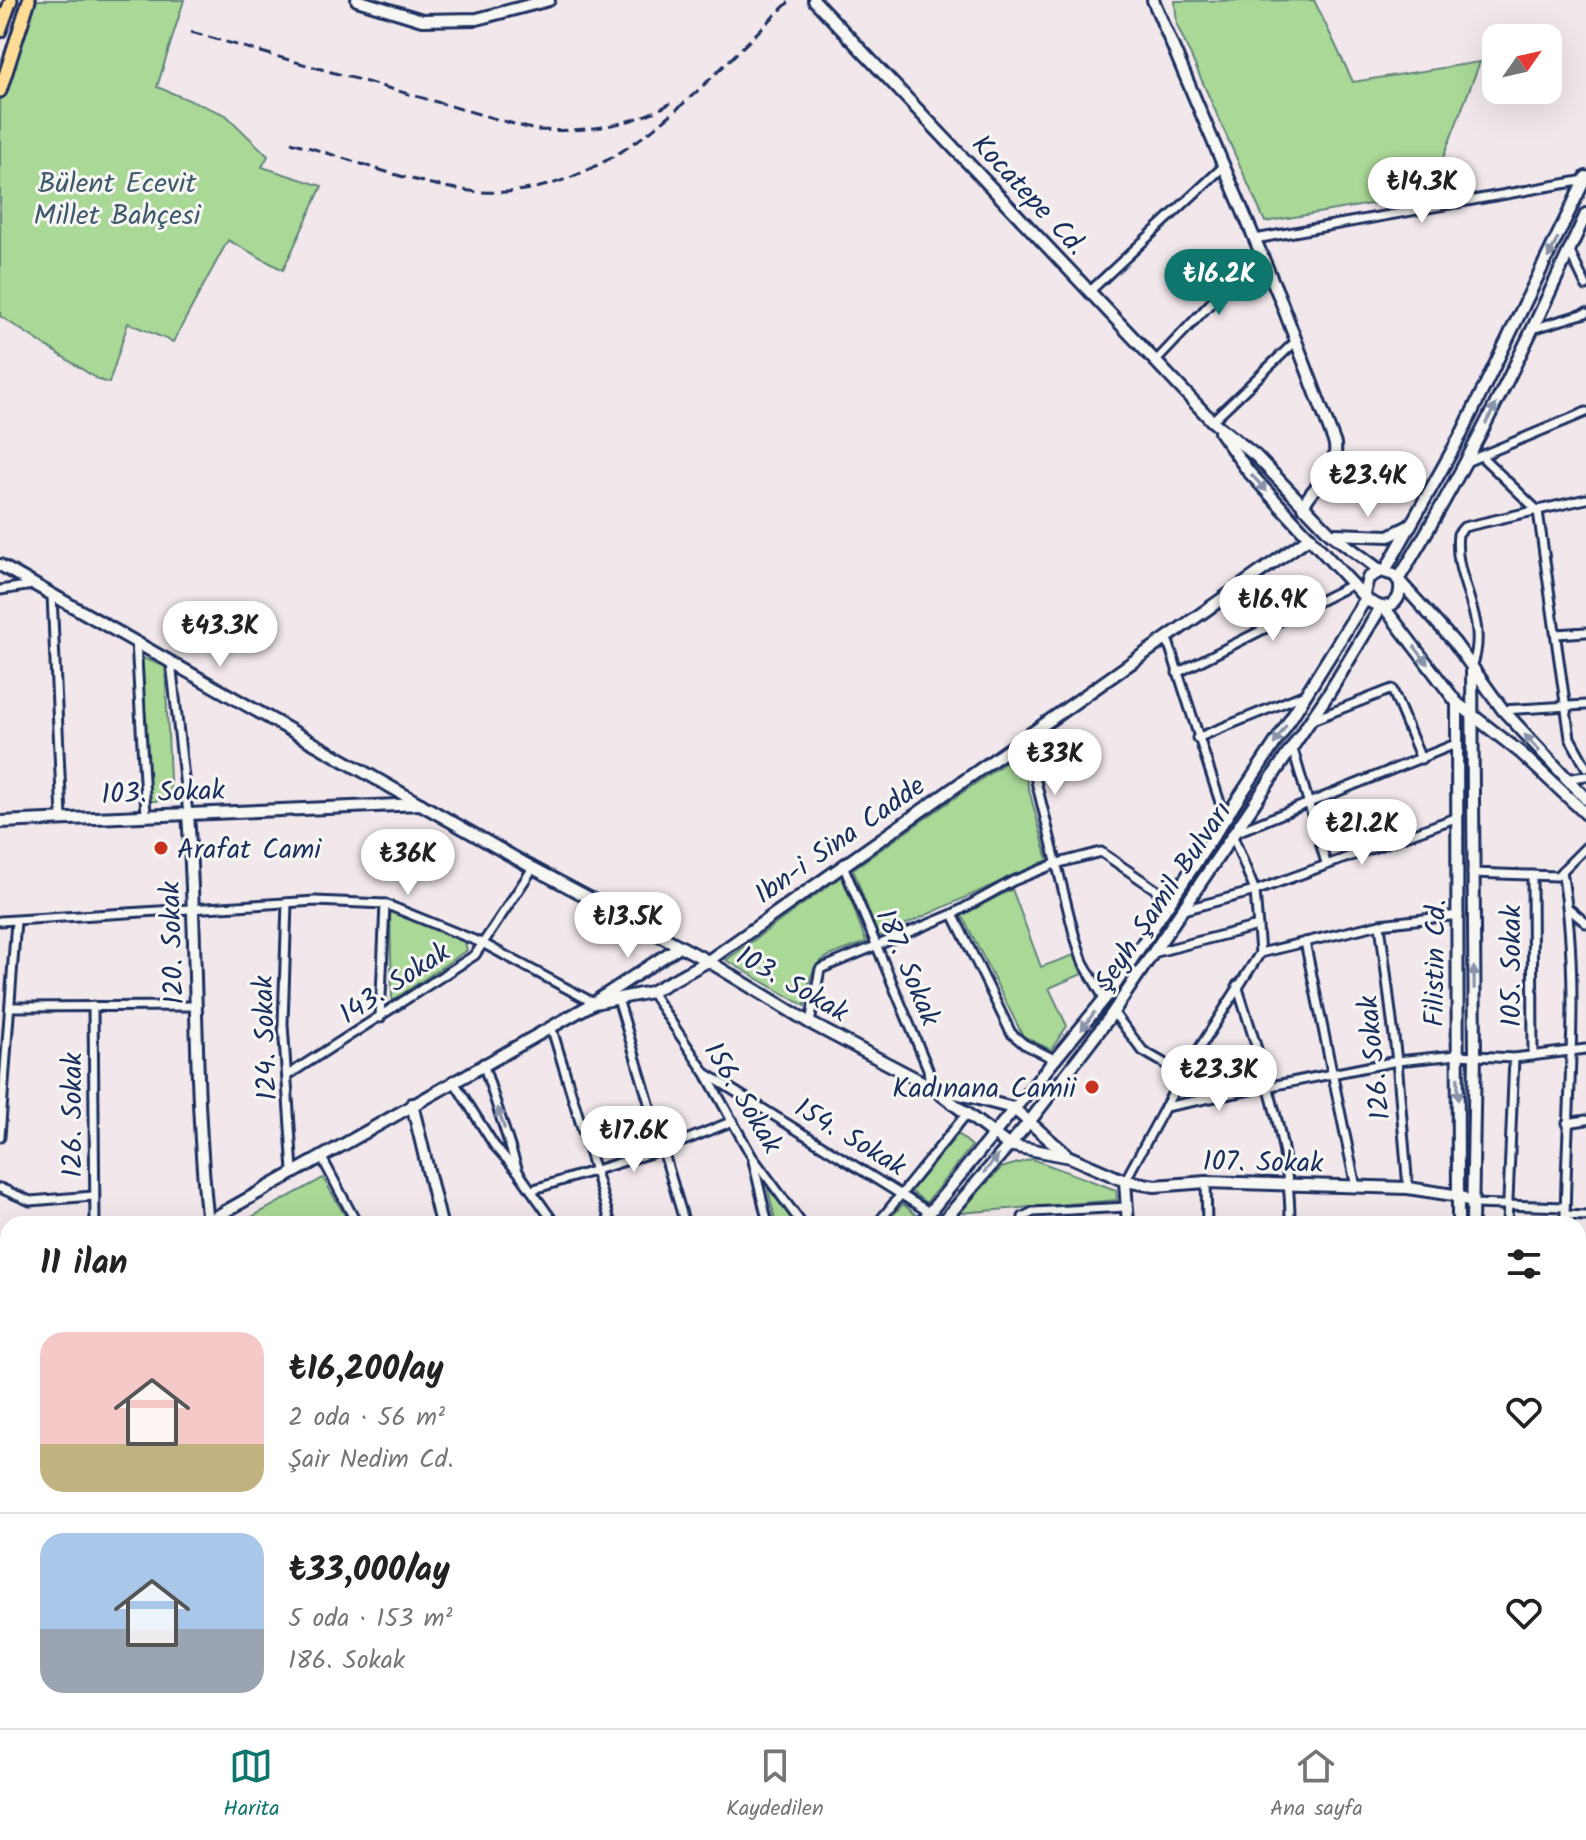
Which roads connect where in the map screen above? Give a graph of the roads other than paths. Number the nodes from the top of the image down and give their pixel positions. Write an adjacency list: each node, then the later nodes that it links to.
1 (11, 0): 8 (main road)
2 (29, 0): 9 (main road)
3 (357, 0): 7 (main road)
4 (549, 0): 7 (main road)
5 (814, 0): 17 (main road, Kocatepe Cd.)
6 (1153, 0): 10 (main road)
7 (396, 6)
8 (0, 31)
9 (0, 91)
10 (1223, 167): 13 (main road); 17 (street)
11 (1585, 179): 13 (street); 29 (main road, Şeyh Şamil Bulvarı, one-way to 29)
12 (1585, 217): 14 (main road, Şeyh Şamil Bulvarı)
13 (1255, 239): 15 (main road)
14 (1569, 250): 16 (street); 19 (main road, Şeyh Şamil Bulvarı)
15 (1260, 251): 20 (main road); 21 (street)
16 (1586, 286)
17 (1089, 292): 21 (main road, Kocatepe Cd.)
18 (1586, 313): 19 (street)
19 (1532, 329): 25 (main road, Şeyh Şamil Bulvarı, one-way to 19)
20 (1297, 340): 23 (street); 27 (main road)
21 (1155, 362): 23 (main road, Kocatepe Cd.)
22 (1586, 412): 24 (street)
23 (1212, 421): 27 (main road, Kocatepe Cd.); 31 (main road, Kocatepe Cd., one-way to 31)
24 (1481, 456): 25 (street); 28 (street)
25 (1466, 462): 34 (main road, Şeyh Şamil Bulvarı)
26 (1586, 499): 28 (street)
27 (1303, 507): 30 (main road, Kocatepe Cd.)
28 (1538, 511): 42 (street); 46 (street)
29 (1411, 525): 30 (main road); 33 (main road, Şeyh Şamil Bulvarı)
30 (1330, 533): 33 (main road, Kocatepe Cd.)
31 (1310, 537): 35 (main road, Kocatepe Cd.); 43 (main road, Ibn-i Sina Cadde)
32 (0, 565): 36 (main road, 103. Sokak)
33 (1383, 571): 34 (main road); 39 (main road, Şeyh Şamil Bulvarı)
34 (1399, 582): 40 (main road, Şeyh Şamil Bulvarı); 46 (main road)
35 (1353, 584): 39 (main road, Kocatepe Cd.); 47 (street)
36 (34, 585): 37 (street); 38 (main road, 103. Sokak)
37 (0, 590)
38 (52, 595): 44 (main road, 103. Sokak); 70 (street)
39 (1365, 596): 40 (main road); 48 (main road, Şeyh Şamil Bulvarı)
40 (1382, 607): 49 (main road, one-way to 49); 54 (main road, Şeyh Şamil Bulvarı)
41 (1586, 632): 42 (street)
42 (1556, 634): 51 (street)
43 (1167, 638): 47 (street); 55 (main road, Ibn-i Sina Cadde)
44 (136, 641): 45 (main road, 103. Sokak); 68 (street)
45 (171, 660): 65 (main road, 103. Sokak); 66 (street, 120. Sokak)
46 (1472, 667): 52 (main road); 53 (main road, Filistin Cd.)
47 (1177, 673): 56 (street)
48 (1305, 694): 56 (street); 71 (main road, Şeyh Şamil Bulvarı, one-way to 71)
49 (1457, 703): 53 (main road); 57 (main road, Filistin Cd.)
50 (1586, 705): 51 (street)
51 (1565, 707): 52 (street); 60 (street)
52 (1503, 710): 62 (main road, one-way to 52)
53 (1472, 717): 67 (main road); 80 (main road, Filistin Cd.)
54 (1310, 720): 58 (main road, Şeyh Şamil Bulvarı); 59 (street)
55 (1025, 737): 76 (street); 77 (main road, Ibn-i Sina Cadde)
56 (1197, 738): 71 (street)
57 (1458, 743): 59 (street); 69 (main road, Filistin Cd.)
58 (1292, 746): 64 (street); 73 (main road, Şeyh Şamil Bulvarı)
59 (1421, 759): 64 (street)
60 (1586, 767)
61 (1586, 776): 62 (street)
62 (1564, 779): 63 (main road)
63 (1586, 799)
64 (1309, 803): 73 (street); 75 (street)
65 (423, 804): 66 (main road, 103. Sokak); 78 (main road, 103. Sokak)
66 (188, 814): 68 (main road, 103. Sokak); 86 (main road, 120. Sokak)
67 (1586, 814)
68 (146, 815): 70 (main road, 103. Sokak)
69 (1458, 817): 75 (street); 90 (main road, Filistin Cd.)
70 (62, 818): 72 (main road, 103. Sokak)
71 (1225, 818): 83 (main road, Şeyh Şamil Bulvarı)
72 (0, 822)
73 (1232, 834): 82 (street); 88 (main road, Şeyh Şamil Bulvarı)
74 (1586, 847): 79 (street)
75 (1326, 863): 82 (street)
76 (1055, 864): 83 (street); 89 (street); 105 (street)
77 (843, 865): 98 (street, 187. Sokak); 102 (main road, Ibn-i Sina Cadde)
78 (533, 868): 97 (street, 143. Sokak); 99 (main road, 103. Sokak)
79 (1562, 871): 81 (street); 87 (street)
80 (1472, 873): 81 (street); 118 (main road, Filistin Cd., one-way to 80)
81 (1532, 875): 119 (street, 105. Sokak)
82 (1255, 891): 88 (street); 95 (street)
83 (1171, 900): 105 (main road, Şeyh Şamil Bulvarı)
84 (287, 903): 85 (street); 86 (street); 126 (street, 124. Sokak)
85 (385, 904): 97 (street); 112 (street)
86 (195, 908): 92 (street); 109 (main road, 120. Sokak)
87 (1568, 908): 93 (street); 116 (street)
88 (1181, 910): 100 (main road, Şeyh Şamil Bulvarı)
89 (953, 914): 98 (street); 121 (street)
90 (1459, 915): 94 (street); 117 (main road, Filistin Cd.)
91 (0, 921): 92 (street)
92 (16, 921): 110 (street)
93 (1586, 923)
94 (1380, 924): 96 (street); 122 (street, 126. Sokak)
95 (1258, 926): 100 (street); 101 (street)
96 (1305, 942): 101 (street); 127 (street)
97 (484, 944): 107 (street); 112 (street, 143. Sokak)
98 (875, 944): 113 (street); 129 (street, 187. Sokak)
99 (680, 946): 102 (main road, 103. Sokak); 107 (main road)
100 (1153, 953): 111 (main road, Şeyh Şamil Bulvarı)
101 (1260, 953): 103 (street)
102 (708, 961): 104 (main road, Ibn-i Sina Cadde); 113 (main road, 103. Sokak)
103 (1237, 985): 125 (street); 130 (street)
104 (651, 992): 106 (main road, Ibn-i Sina Cadde); 124 (street, 156. Sokak)
105 (1104, 998): 121 (main road, Şeyh Şamil Bulvarı, one-way to 121)
106 (618, 999): 107 (main road, Ibn-i Sina Cadde); 142 (street)
107 (594, 1003): 114 (main road, Ibn-i Sina Cadde)
108 (93, 1006): 109 (street); 110 (street); 157 (street, 126. Sokak)
109 (197, 1006): 165 (main road, 120. Sokak)
110 (10, 1007): 140 (street)
111 (1113, 1012): 125 (street); 137 (main road, Şeyh Şamil Bulvarı)
112 (380, 1018): 126 (street, 143. Sokak)
113 (810, 1023): 129 (main road, 103. Sokak)
114 (551, 1026): 123 (main road, Ibn-i Sina Cadde); 146 (street)
115 (1586, 1049): 116 (street)
116 (1570, 1052): 119 (street); 138 (street)
117 (1457, 1055): 118 (street); 122 (street); 158 (main road, Filistin Cd., one-way to 158)
118 (1475, 1055): 120 (street); 159 (main road, Filistin Cd.)
119 (1533, 1056): 120 (street)
120 (1514, 1058): 161 (street)
121 (1056, 1060): 133 (main road, Şeyh Şamil Bulvarı)
122 (1397, 1061): 127 (street); 154 (street, 126. Sokak)
123 (483, 1063): 128 (main road, Ibn-i Sina Cadde); 148 (street, one-way to 123)
124 (706, 1074): 136 (street, 156. Sokak); 156 (street, 154. Sokak)
125 (1183, 1074): 132 (street)
126 (288, 1075): 147 (street, 124. Sokak)
127 (1334, 1076): 130 (street); 152 (street)
128 (453, 1080): 131 (main road, Ibn-i Sina Cadde); 148 (street)
129 (930, 1086): 133 (main road, 103. Sokak); 134 (main road, 103. Sokak)
130 (1268, 1087): 132 (street); 151 (street)
131 (412, 1104): 144 (main road, Ibn-i Sina Cadde); 168 (main road)
132 (1165, 1107): 149 (street)
133 (1013, 1108): 137 (main road, 103. Sokak); 139 (main road, Şeyh Şamil Bulvarı)
134 (968, 1112): 139 (main road, 103. Sokak); 156 (street)
135 (1586, 1120): 138 (street)
136 (733, 1121): 142 (street); 143 (street, 156. Sokak)
137 (1030, 1121): 141 (main road, Şeyh Şamil Bulvarı); 145 (main road, 103. Sokak)
138 (1567, 1123): 163 (street)
139 (992, 1132): 141 (main road, 103. Sokak); 162 (main road, Şeyh Şamil Bulvarı)
140 (0, 1137)
141 (1008, 1145): 145 (main road); 176 (main road, Şeyh Şamil Bulvarı, one-way to 141)
142 (664, 1149): 146 (street); 171 (street)
143 (751, 1155): 172 (street); 173 (street, 156. Sokak)
144 (321, 1156): 147 (main road, Ibn-i Sina Cadde); 167 (street)
145 (1070, 1157): 149 (main road, 107. Sokak)
146 (596, 1169): 155 (street); 170 (street)
147 (293, 1171): 166 (main road, Ibn-i Sina Cadde)
148 (519, 1173): 155 (street)
149 (1125, 1181): 150 (main road, 107. Sokak); 160 (main road)
150 (1206, 1182): 151 (main road, 107. Sokak); 179 (street)
151 (1290, 1184): 152 (main road, 107. Sokak); 180 (street)
152 (1356, 1187): 154 (main road, 107. Sokak)
153 (0, 1188): 157 (street)
154 (1408, 1188): 158 (main road, 107. Sokak)
155 (531, 1190): 169 (street)
156 (903, 1193): 162 (street, 154. Sokak); 174 (street)
157 (93, 1196): 164 (street, 126. Sokak)
158 (1460, 1196): 159 (main road); 181 (main road, Filistin Cd.)
159 (1473, 1204): 161 (street); 182 (main road, Filistin Cd.)
160 (1127, 1207): 177 (street); 178 (main road)
161 (1508, 1207): 163 (street); 183 (street)
162 (929, 1212): 175 (main road, Şeyh Şamil Bulvarı)
163 (1565, 1215): 184 (street)
164 (94, 1216)
165 (205, 1216)
166 (218, 1216)
167 (353, 1216)
168 (439, 1216)
169 (549, 1216)
170 (609, 1216)
171 (683, 1216)
172 (766, 1216)
173 (796, 1216)
174 (884, 1216)
175 (926, 1216)
176 (948, 1216)
177 (1025, 1216)
178 (1128, 1216)
179 (1207, 1216)
180 (1290, 1216)
181 (1459, 1216)
182 (1472, 1216)
183 (1507, 1216)
184 (1586, 1216)

